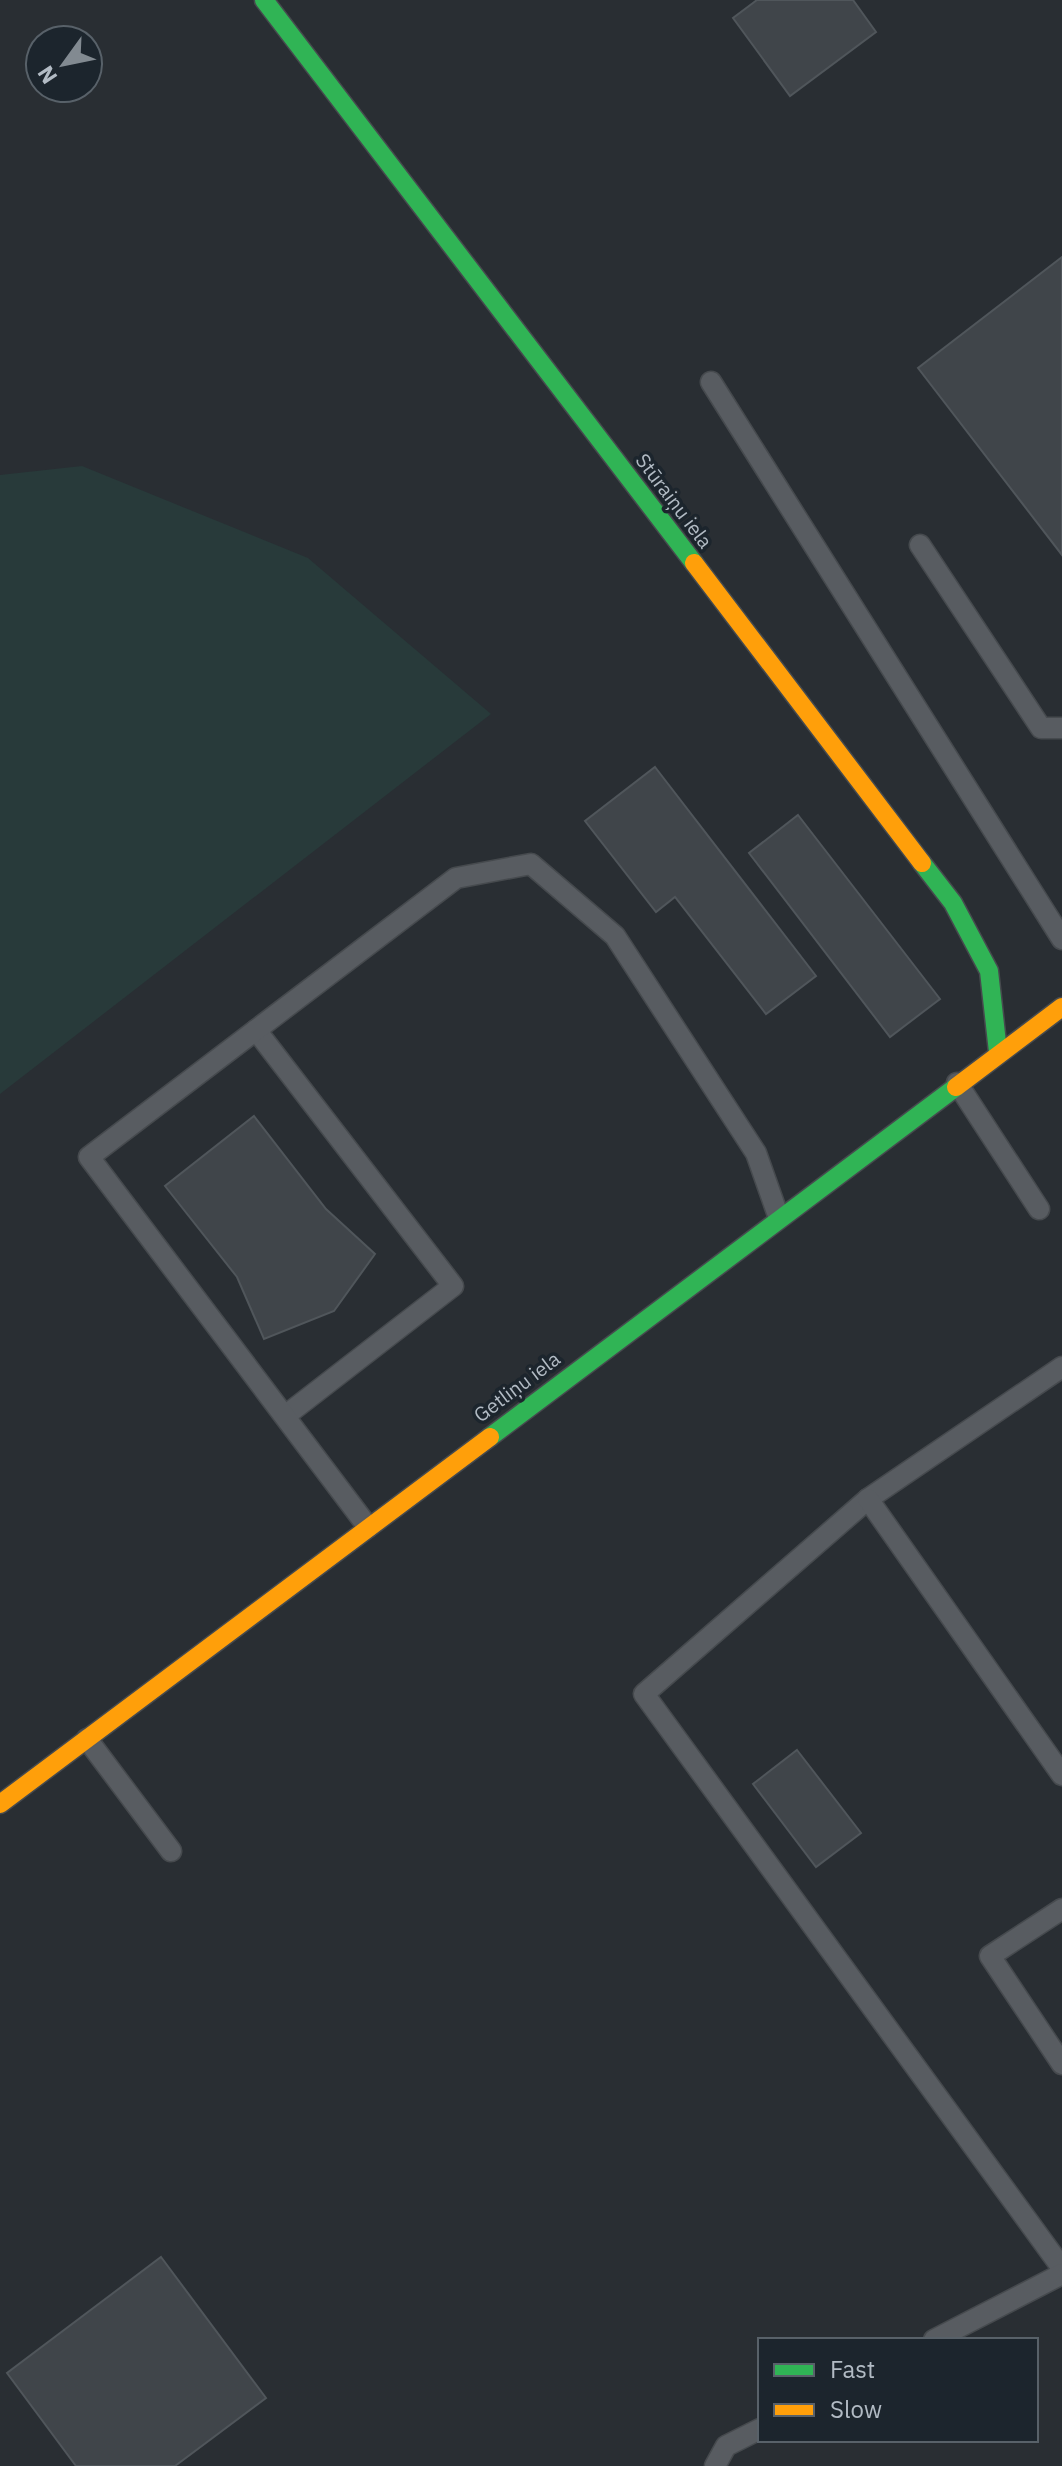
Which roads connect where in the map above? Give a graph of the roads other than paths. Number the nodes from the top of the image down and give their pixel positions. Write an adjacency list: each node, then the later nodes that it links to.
1 (264, 0): 8 (street, Stūraiņu iela)
2 (711, 382): 5 (lane)
3 (920, 545): 4 (lane)
4 (1062, 728)
5 (1062, 939)
6 (1062, 1007): 8 (street, Getliņu iela)
7 (256, 1030): 11 (lane); 13 (lane); 13 (lane)
8 (998, 1052): 9 (street, Getliņu iela)
9 (957, 1083): 10 (lane); 11 (street, Getliņu iela)
10 (1039, 1209)
11 (779, 1218): 15 (street, Getliņu iela)
12 (1062, 1367): 14 (lane)
13 (285, 1416): 15 (lane)
14 (868, 1499): 17 (lane); 22 (lane)
15 (368, 1527): 16 (street, Getliņu iela)
16 (87, 1739): 18 (street, Getliņu iela); 19 (lane)
17 (1062, 1775)
18 (0, 1804)
19 (171, 1851)
20 (1062, 1909): 21 (lane)
21 (1062, 2064)
22 (1062, 2268)
23 (1062, 2274): 24 (lane)
24 (938, 2338)
25 (758, 2430): 26 (lane)
26 (715, 2466)

